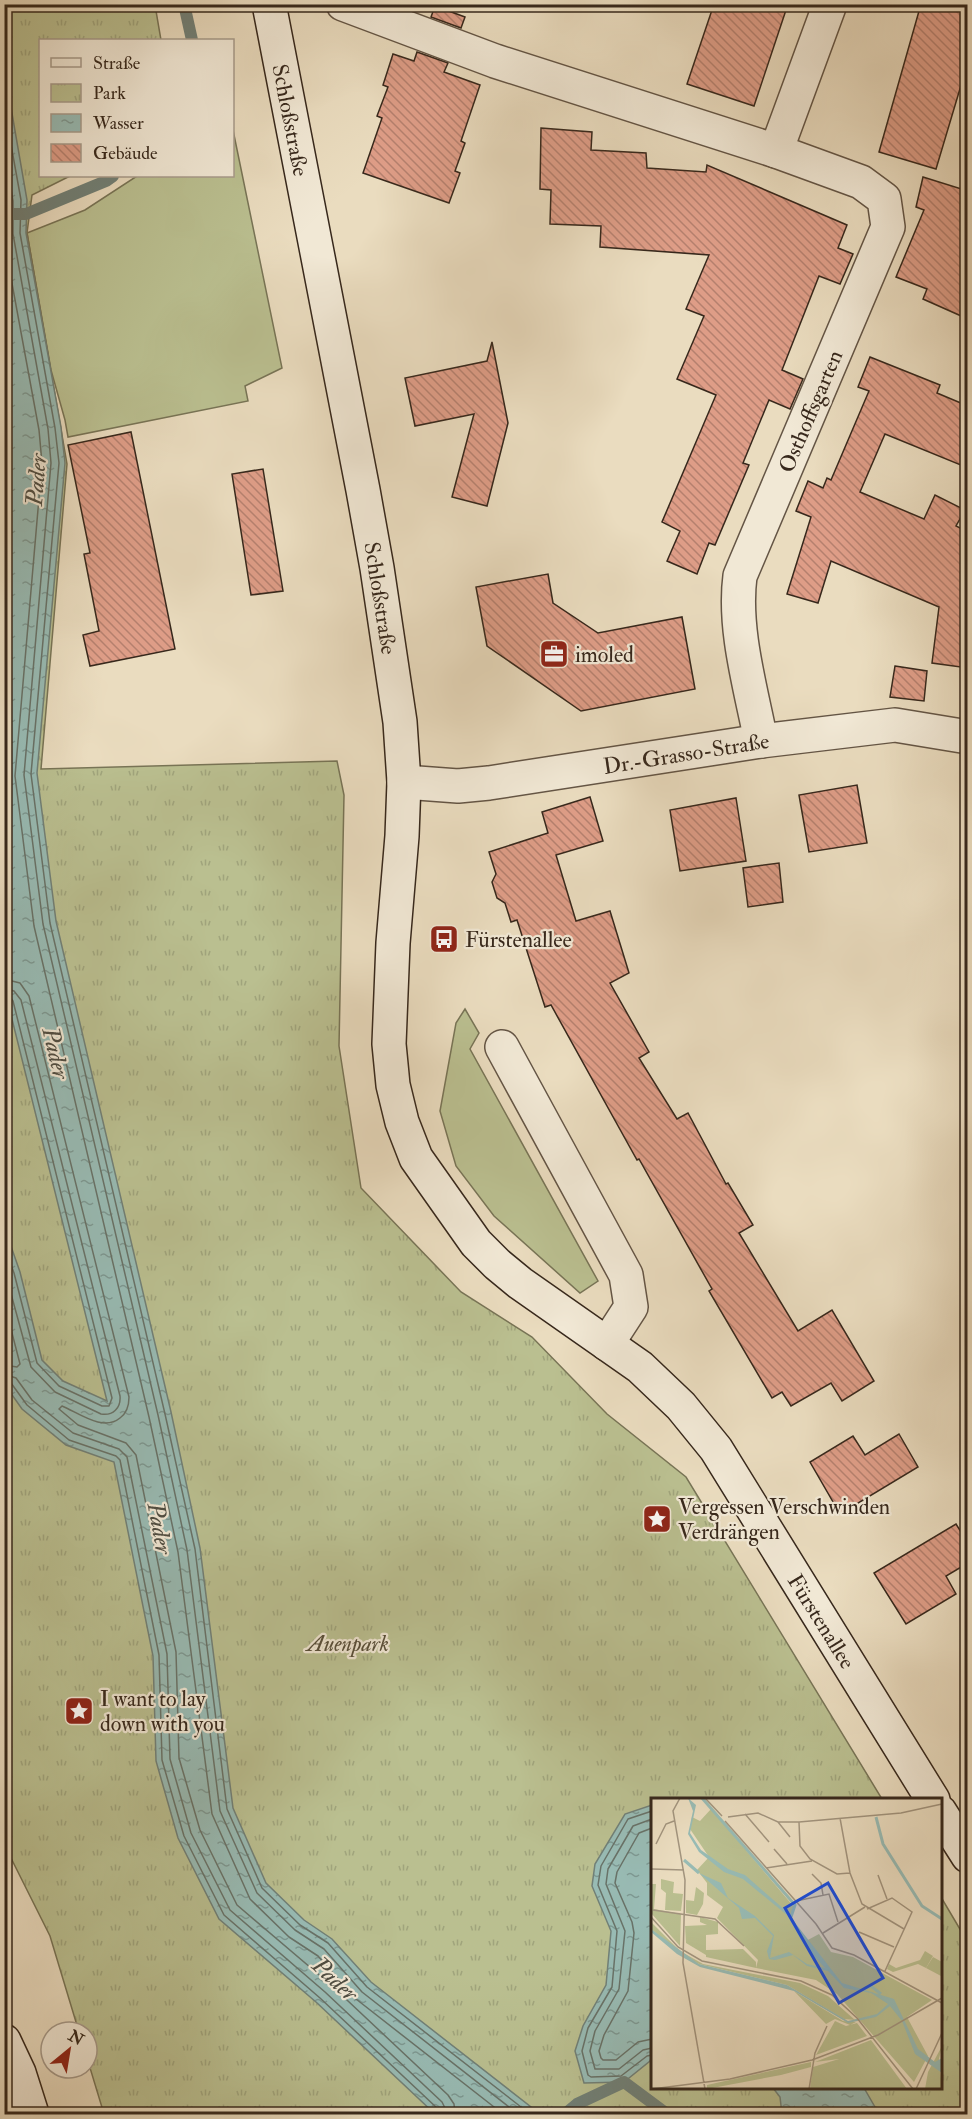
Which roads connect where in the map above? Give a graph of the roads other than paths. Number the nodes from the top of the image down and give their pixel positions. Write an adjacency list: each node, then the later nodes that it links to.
1 (269, 4): 7 (street, Schloßstraße)
2 (343, 4): 4 (street, Osthoffsgarten)
3 (830, 4): 4 (street)
4 (776, 151): 6 (street, Osthoffsgarten)
5 (968, 736): 6 (street, Dr.-Grasso-Straße)
6 (761, 741): 7 (street, Dr.-Grasso-Straße)
7 (404, 782): 9 (street, Schloßstraße)
8 (502, 1047): 10 (street)
9 (437, 1189): 10 (street, Fürstenallee)
10 (607, 1344): 11 (street, Fürstenallee)
11 (932, 1798)
12 (942, 1815): 13 (street)
13 (968, 1856)
14 (4, 2041): 15 (street)
15 (32, 2115)

